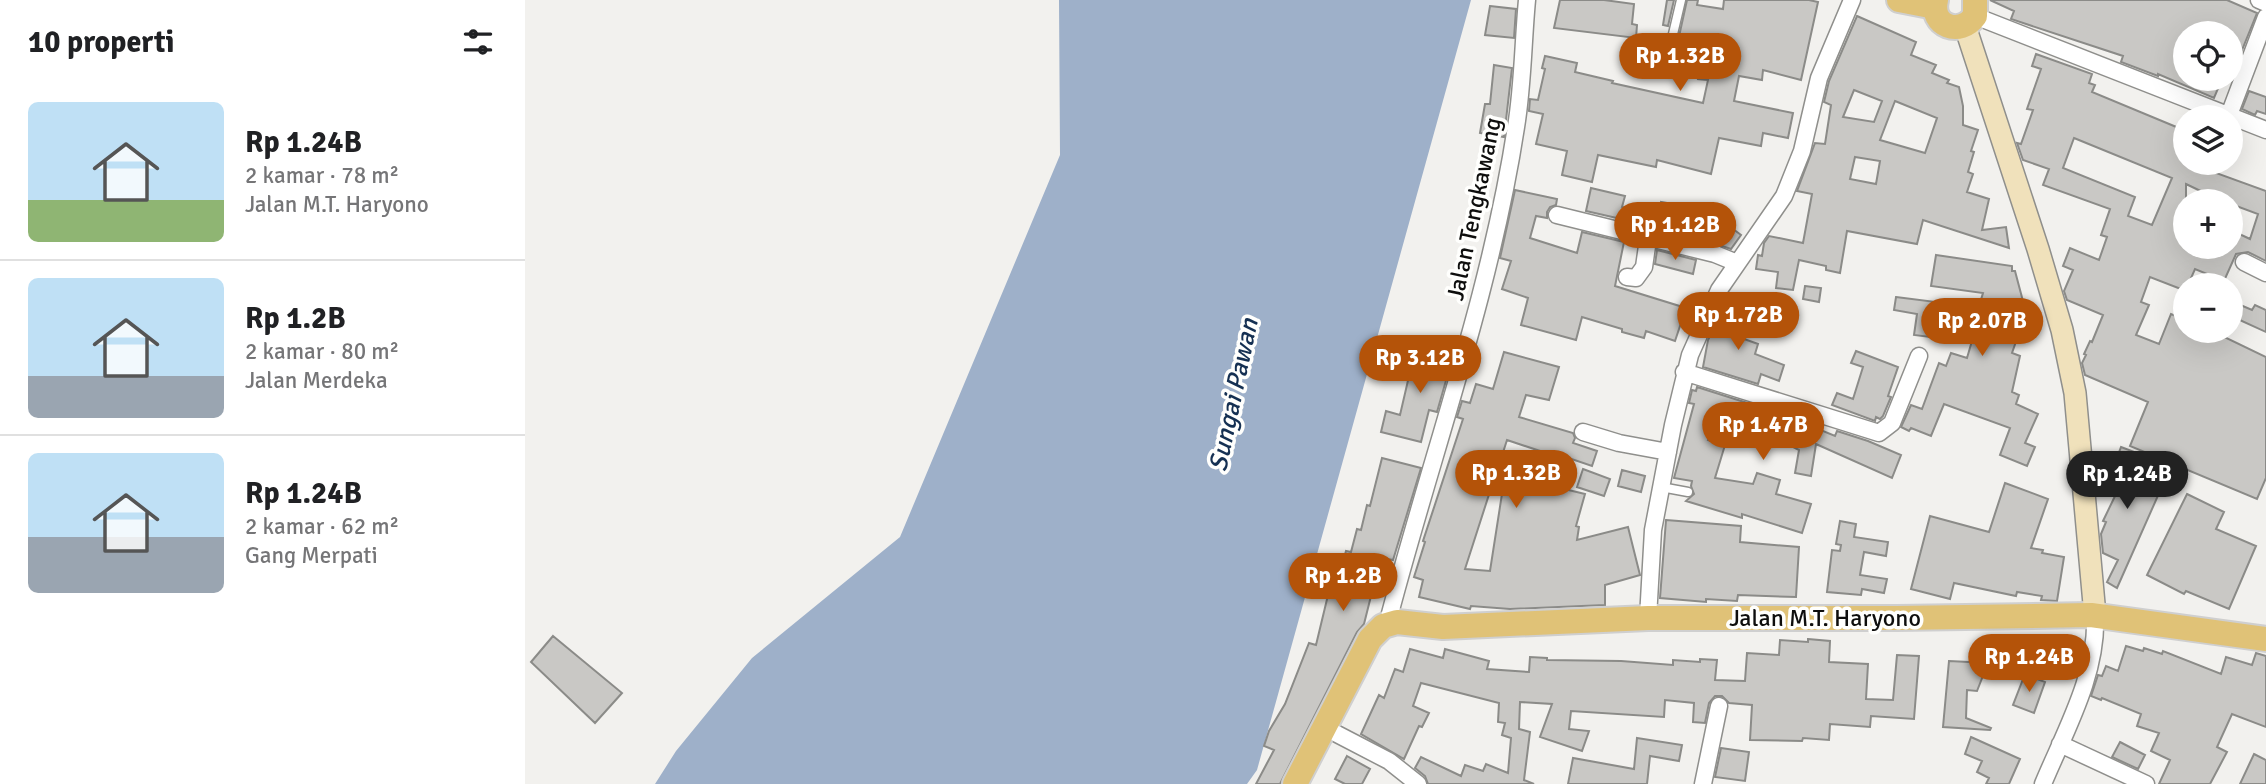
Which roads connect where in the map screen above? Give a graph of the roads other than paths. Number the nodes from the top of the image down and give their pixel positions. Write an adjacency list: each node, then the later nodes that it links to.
1 (1527, 0): 29 (street, Jalan Tengkawang)
2 (1681, 0): 10 (lane)
3 (1852, 0): 18 (street)
4 (1899, 0): 7 (main road)
5 (2259, 0): 6 (street)
6 (2266, 3)
7 (1935, 4): 8 (main road)
8 (1972, 14): 11 (street); 27 (street)
9 (2266, 17): 12 (street)
10 (1669, 51)
11 (2201, 105)
12 (2233, 105)
13 (2243, 121): 14 (street)
14 (2266, 130)
15 (1557, 215): 16 (street)
16 (1648, 239): 18 (street); 20 (street)
17 (2244, 262): 19 (street)
18 (1737, 263): 22 (street)
19 (2266, 273)
20 (1627, 277)
21 (1919, 356): 22 (street)
22 (1684, 372): 24 (street)
23 (1583, 432): 24 (street)
24 (1668, 452): 25 (street)
25 (1661, 487): 26 (lane); 28 (street)
26 (1688, 492)
27 (2095, 615): 28 (main road, Jalan M.T. Haryono); 30 (main road, Jalan M.T. Haryono); 33 (street)
28 (1648, 618): 29 (main road, Jalan M.T. Haryono)
29 (1394, 627): 32 (main road); 34 (main road)
30 (2266, 639)
31 (1719, 706): 37 (street)
32 (1337, 734): 35 (main road); 36 (street)
33 (2060, 744): 38 (street); 39 (street)
34 (1295, 784)
35 (1311, 784)
36 (1418, 784)
37 (1703, 784)
38 (2043, 784)
39 (2146, 784)

